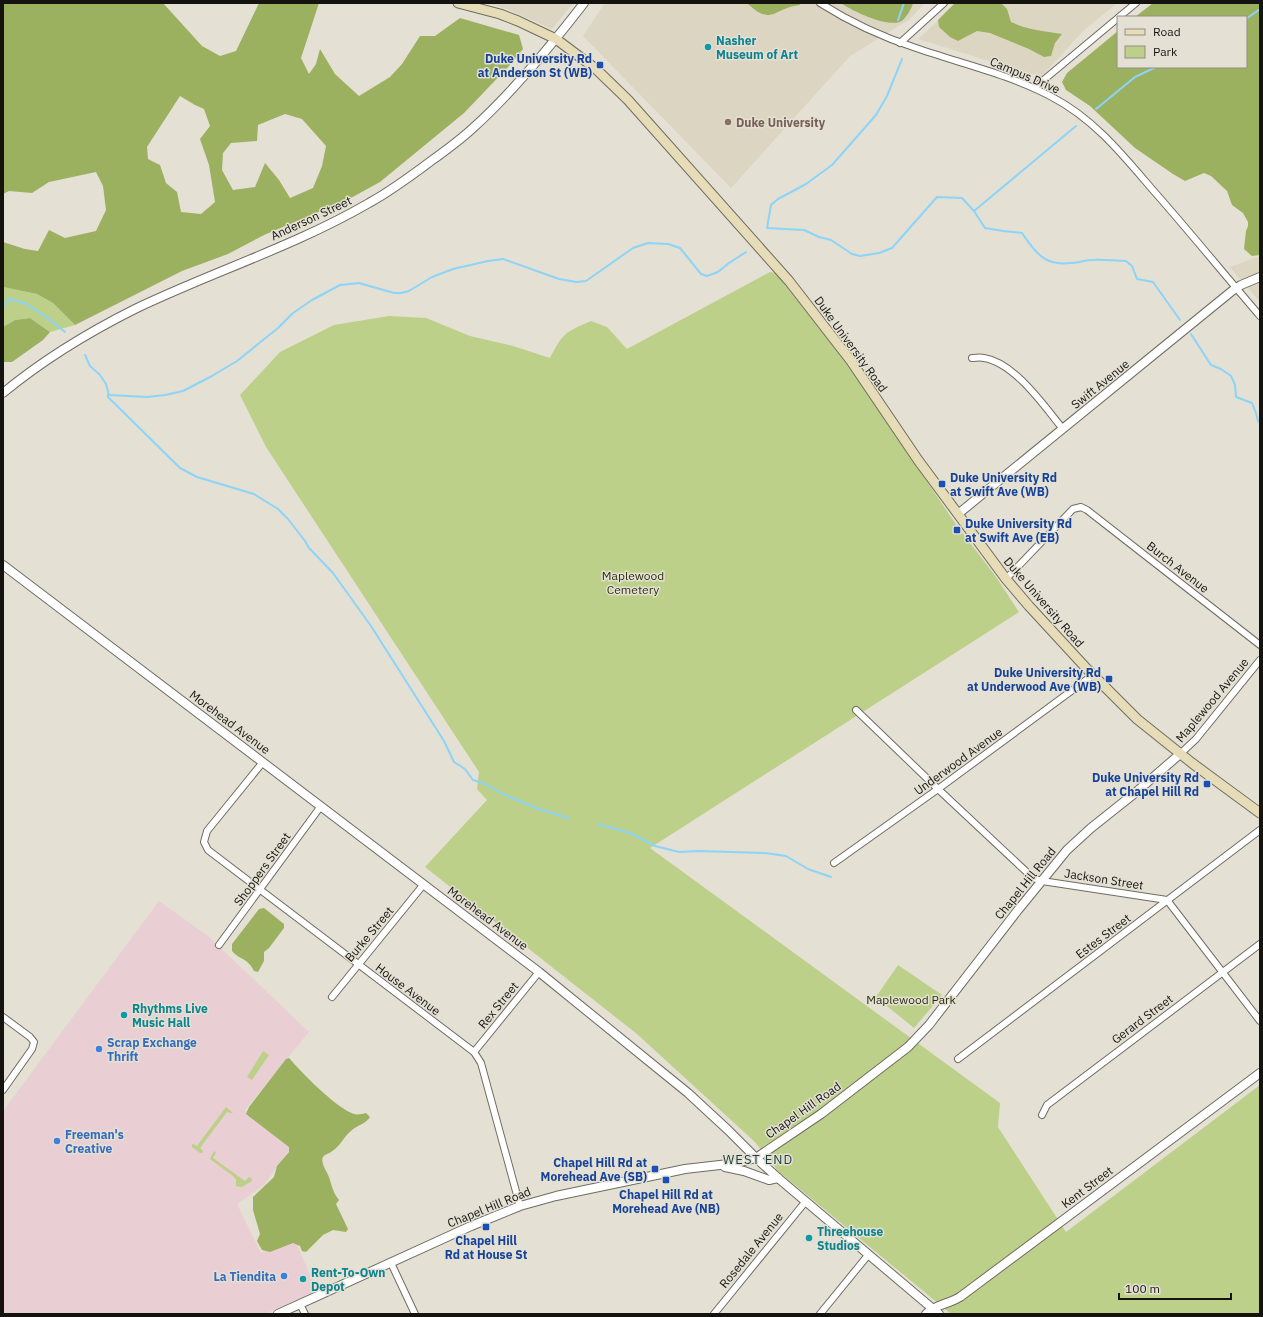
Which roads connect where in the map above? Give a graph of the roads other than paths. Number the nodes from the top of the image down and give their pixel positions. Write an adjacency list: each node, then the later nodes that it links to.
1 (458, 3): 8 (main road, Duke University Road)
2 (584, 3): 8 (street, Anderson Street)
3 (820, 3): 9 (street, Campus Drive)
4 (944, 3): 9 (street)
5 (1136, 3): 6 (street)
6 (1119, 16)
7 (1117, 18): 10 (street)
8 (556, 39): 15 (street, Anderson Street); 17 (main road, Duke University Road)
9 (900, 43): 10 (street, Campus Drive)
10 (1034, 88): 12 (street, Campus Drive)
11 (1260, 277): 12 (street, Swift Avenue)
12 (1236, 288): 13 (street, Campus Drive); 16 (street, Swift Avenue)
13 (1260, 316)
14 (972, 358): 16 (street)
15 (3, 393)
16 (1063, 429): 17 (street, Swift Avenue)
17 (958, 514): 19 (main road, Duke University Road)
18 (3, 565): 25 (street, Morehead Avenue)
19 (1006, 578): 20 (street, Burch Avenue); 22 (main road, Duke University Road)
20 (1260, 645)
21 (1260, 660): 24 (street, Maplewood Avenue)
22 (1093, 675): 24 (main road, Duke University Road); 26 (street, Underwood Avenue)
23 (856, 710): 26 (street, Jackson Street)
24 (1180, 754): 28 (main road, Duke University Road); 31 (street, Chapel Hill Road)
25 (263, 762): 27 (street, Morehead Avenue); 33 (street, House Avenue)
26 (938, 789): 30 (street, Underwood Avenue); 31 (street, Jackson Street)
27 (321, 806): 32 (street, Morehead Avenue); 33 (street, Shoppers Street)
28 (1260, 813)
29 (1260, 830): 34 (street, Estes Street)
30 (834, 863)
31 (1042, 881): 34 (street, Jackson Street); 48 (street, Chapel Hill Road)
32 (424, 884): 37 (street, Burke Street); 38 (street, Morehead Avenue)
33 (260, 890): 36 (street, Shoppers Street); 37 (street, House Avenue)
34 (1167, 900): 39 (street); 44 (street, Estes Street)
35 (1260, 944): 39 (street, Gerard Street)
36 (220, 945)
37 (358, 965): 40 (street, Burke Street); 43 (street, House Avenue)
38 (539, 972): 43 (street, Rex Street); 48 (street, Morehead Avenue)
39 (1222, 972): 42 (street); 47 (street, Gerard Street)
40 (332, 997)
41 (3, 1017): 46 (street)
42 (1260, 1022)
43 (474, 1052): 52 (street, House Avenue)
44 (958, 1059)
45 (1260, 1073): 56 (street, Kent Street)
46 (3, 1090)
47 (1042, 1116)
48 (756, 1158): 49 (street, Chapel Hill Road); 50 (street, Morehead Avenue)
49 (714, 1164): 50 (street); 52 (street, Chapel Hill Road)
50 (778, 1178): 51 (street, Morehead Avenue)
51 (806, 1201): 53 (street, Morehead Avenue); 60 (street, Rosedale Avenue)
52 (520, 1206): 54 (street, Chapel Hill Road)
53 (869, 1254): 56 (street, Morehead Avenue); 61 (street)
54 (391, 1263): 55 (street, Chapel Hill Road); 59 (street)
55 (300, 1304): 57 (street, Chapel Hill Road); 58 (street)
56 (929, 1311): 62 (street, Morehead Avenue)
57 (278, 1314)
58 (305, 1314)
59 (415, 1314)
60 (714, 1314)
61 (820, 1314)
62 (939, 1314)

